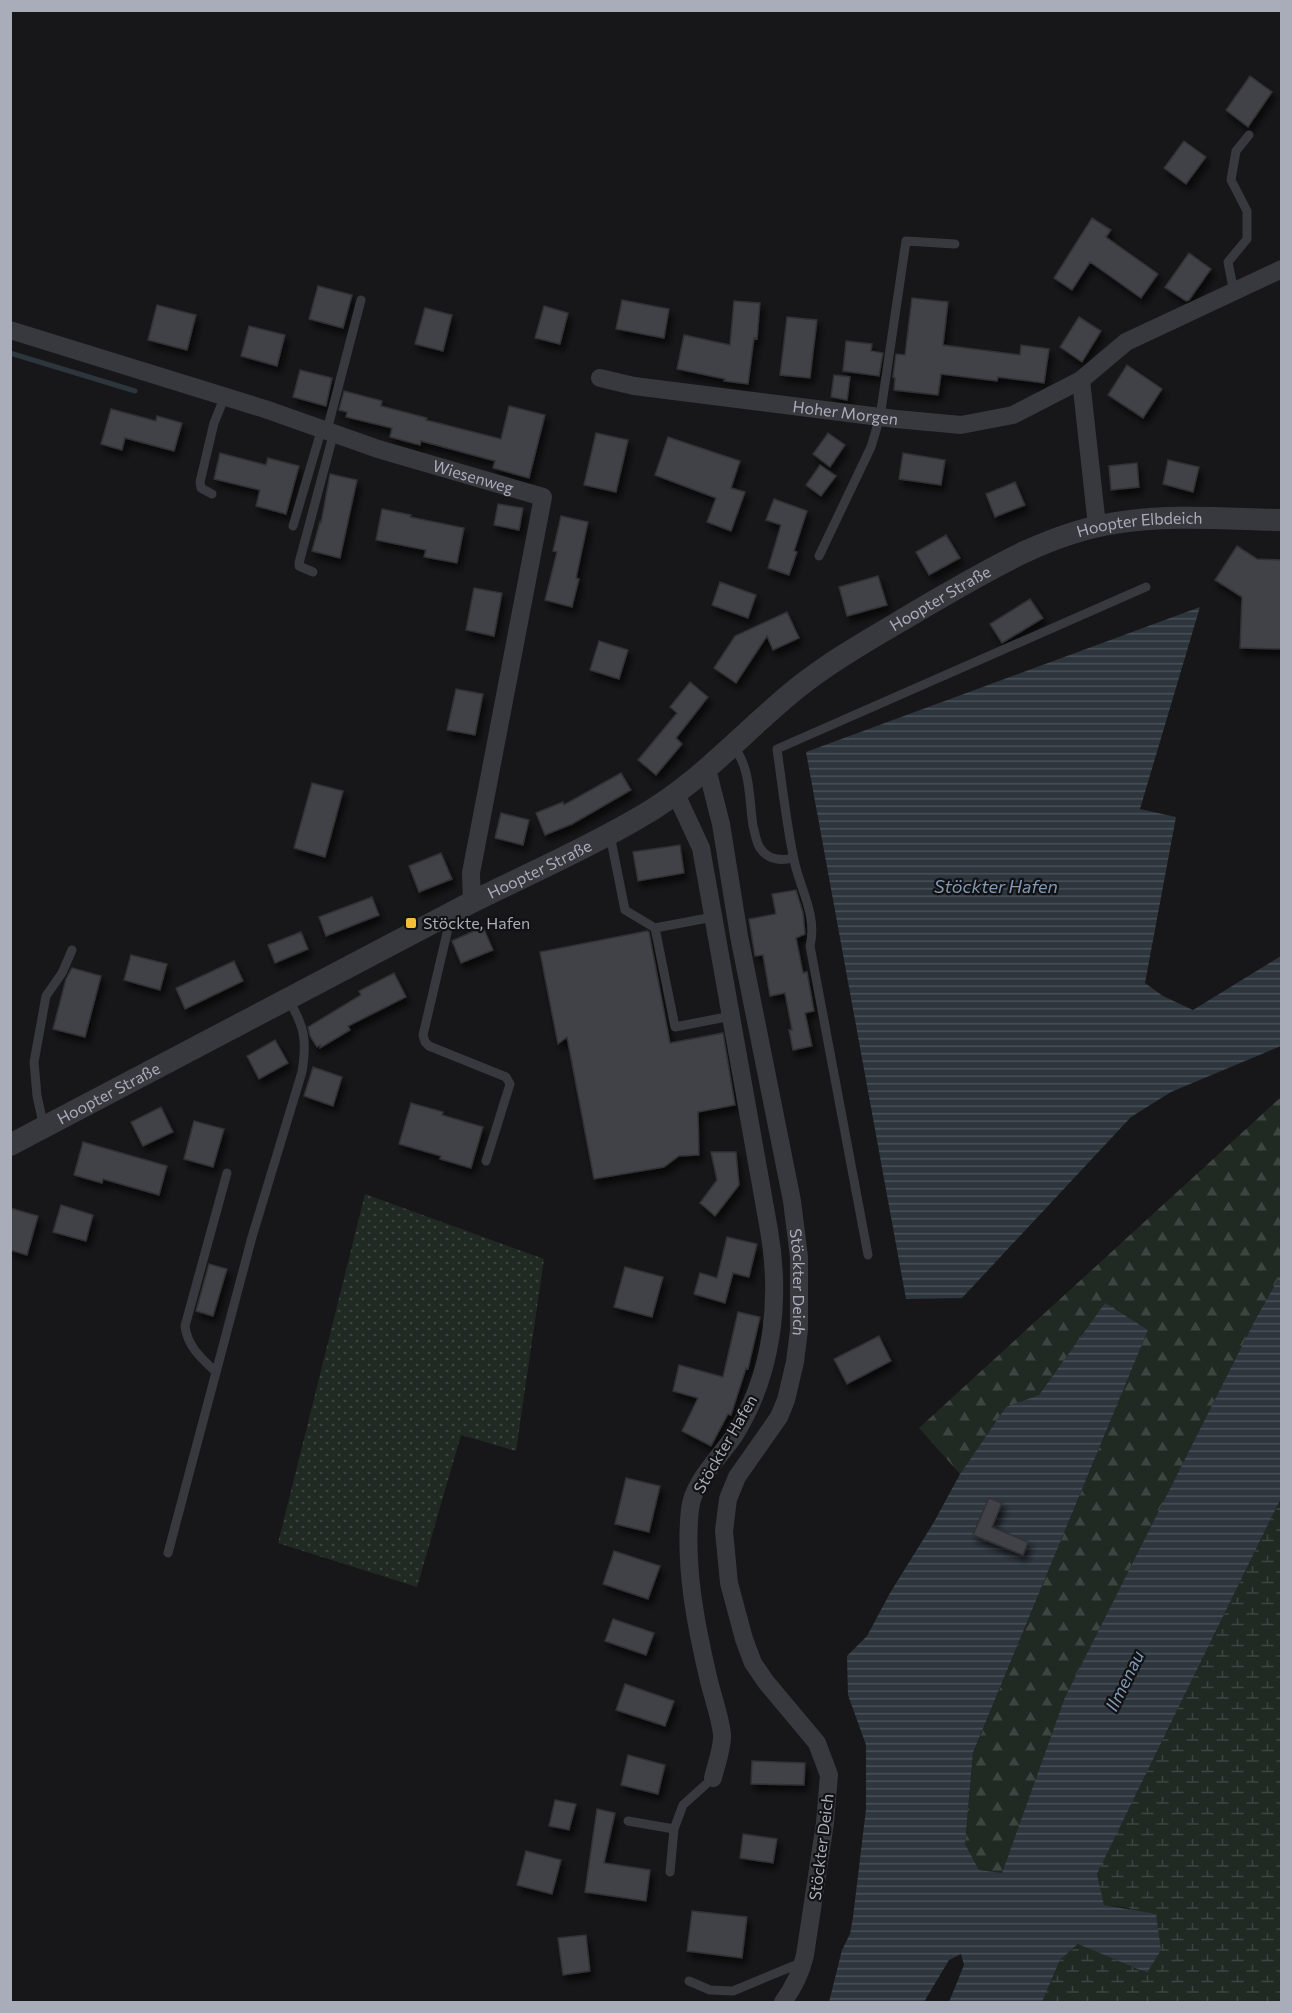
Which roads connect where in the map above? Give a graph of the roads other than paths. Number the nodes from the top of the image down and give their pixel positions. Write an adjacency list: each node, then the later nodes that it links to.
1 (1250, 135): 4 (lane)
2 (955, 244): 10 (lane)
3 (1281, 269): 4 (street, Hoher Morgen)
4 (1234, 292): 8 (street, Hoher Morgen)
5 (361, 300): 11 (lane)
6 (10, 330): 9 (street, Wiesenweg)
7 (600, 378): 10 (street, Hoher Morgen)
8 (1081, 380): 10 (street, Hoher Morgen); 15 (street)
9 (225, 396): 11 (street, Wiesenweg); 12 (lane)
10 (880, 417): 16 (lane)
11 (328, 430): 14 (lane); 18 (lane); 25 (street, Wiesenweg)
12 (212, 494)
13 (1281, 520): 15 (street, Hoopter Elbdeich)
14 (293, 526)
15 (1097, 526): 17 (street, Hoopter Elbdeich)
16 (819, 556)
17 (1005, 562): 20 (street, Hoopter Straße)
18 (313, 572)
19 (1146, 587): 24 (lane)
20 (733, 746): 21 (street, Hoopter Straße); 24 (lane)
21 (707, 769): 22 (street, Hoopter Straße); 43 (street, Stöckter Deich)
22 (676, 794): 23 (street, Hoopter Straße); 27 (street, Stöckter Hafen)
23 (610, 834): 25 (street, Hoopter Straße); 28 (lane)
24 (793, 858): 36 (lane)
25 (472, 903): 26 (street, Hoopter Straße)
26 (451, 914): 30 (street, Hoopter Straße); 34 (lane)
27 (713, 917): 28 (lane); 31 (street, Stöckter Hafen)
28 (655, 928): 31 (lane)
29 (72, 950): 32 (lane)
30 (288, 999): 32 (street, Hoopter Straße); 37 (lane)
31 (730, 1016): 39 (street, Stöckter Hafen)
32 (45, 1127): 33 (street, Hoopter Straße)
33 (10, 1145)
34 (486, 1161)
35 (227, 1173): 37 (lane)
36 (868, 1255)
37 (216, 1371): 38 (lane)
38 (168, 1552)
39 (713, 1778): 41 (lane)
40 (628, 1821): 41 (lane)
41 (674, 1829): 42 (lane)
42 (670, 1872)
43 (803, 1962): 44 (lane); 45 (street, Stöckter Deich)
44 (690, 1981)
45 (783, 2002)

